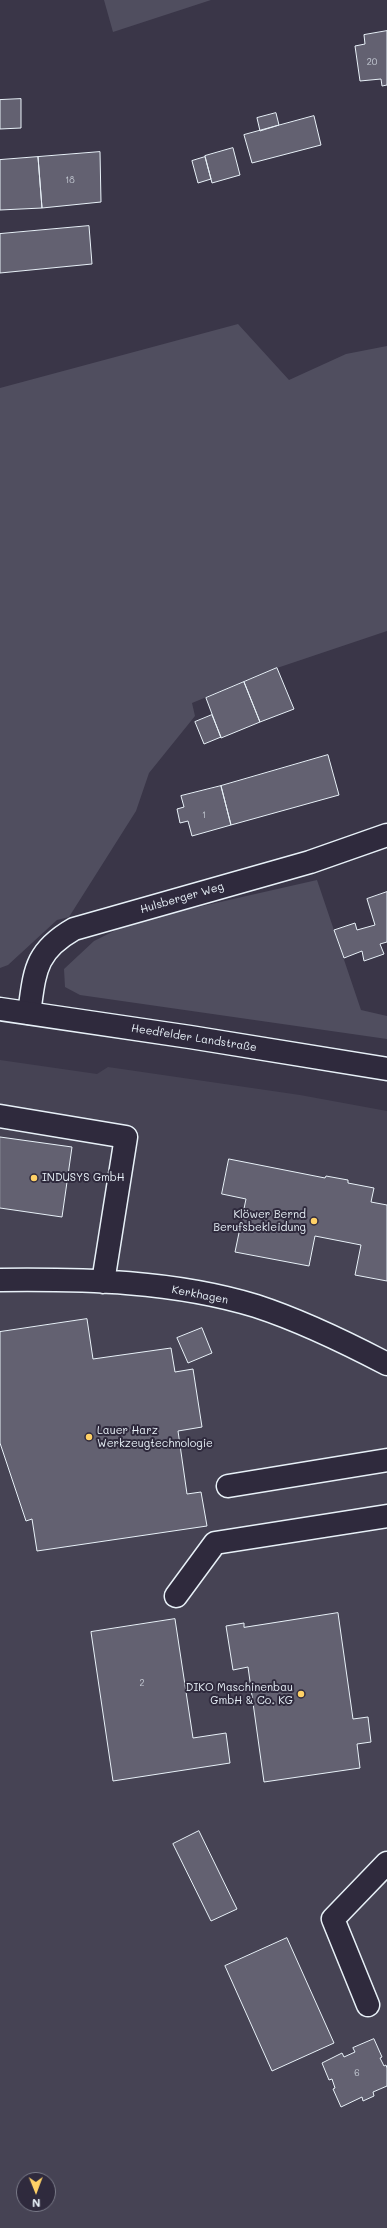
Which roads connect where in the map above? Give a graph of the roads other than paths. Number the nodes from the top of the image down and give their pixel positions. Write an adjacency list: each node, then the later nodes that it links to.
1 (387, 835): 3 (street, Hulsberger Weg)
2 (0, 1009): 3 (street, Heedfelder Landstraße)
3 (29, 1013): 4 (street, Heedfelder Landstraße)
4 (387, 1069)
5 (0, 1116): 7 (street)
6 (0, 1280): 7 (street, Kerkhagen)
7 (103, 1282): 8 (street, Kerkhagen)
8 (387, 1364)
9 (387, 1460): 10 (street)
10 (228, 1486)
11 (387, 1516): 12 (street)
12 (176, 1596)
13 (387, 1863): 14 (street)
14 (368, 2005)

